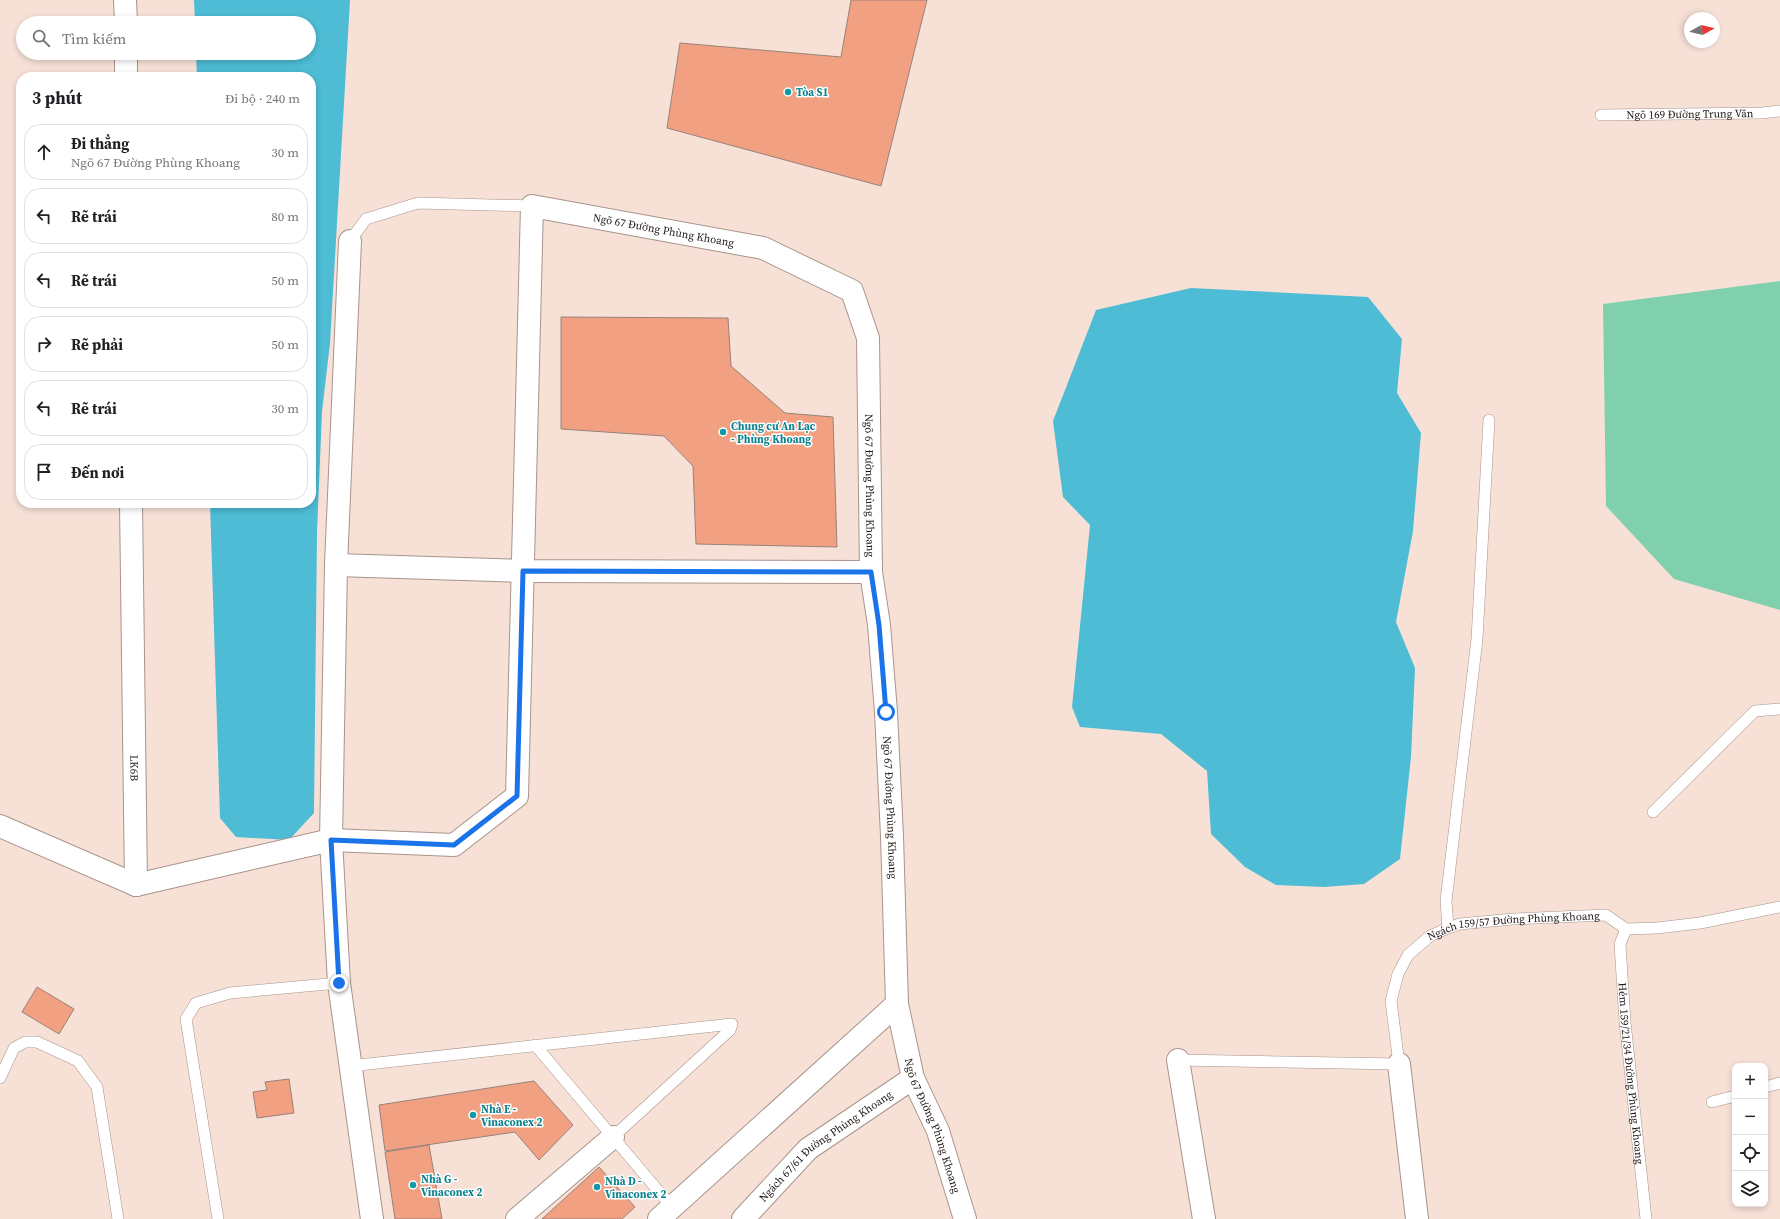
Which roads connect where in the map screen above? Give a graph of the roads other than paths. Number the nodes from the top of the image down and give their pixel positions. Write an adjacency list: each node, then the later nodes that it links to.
1 (126, 0): 2 (street)
2 (126, 16)
3 (126, 60): 4 (street)
4 (126, 72)
5 (1780, 111): 6 (lane, Ngõ 169 Đường Trung Văn)
6 (1601, 115)
7 (532, 206): 8 (lane); 12 (street); 13 (street, Ngõ 67 Đường Phùng Khoang)
8 (350, 241): 11 (street)
9 (1489, 420): 20 (lane)
10 (131, 508): 18 (street, LK6B)
11 (336, 565): 12 (street); 17 (street)
12 (523, 571): 13 (street); 17 (street)
13 (871, 572): 23 (street, Ngõ 67 Đường Phùng Khoang)
14 (1780, 710): 15 (lane)
15 (1653, 812)
16 (0, 826): 18 (street)
17 (331, 840): 18 (street); 22 (street)
18 (136, 885)
19 (1780, 907): 21 (lane)
20 (1448, 928): 21 (lane, Ngách 159/57 Đường Phùng Khoang); 26 (lane, Ngách 159/57 Đường Phùng Khoang)
21 (1626, 929): 44 (lane, Hẻm 159/21/34 Đường Phùng Khoang)
22 (339, 983): 27 (street); 37 (lane)
23 (897, 1004): 29 (street, Ngõ 67 Đường Phùng Khoang); 35 (street)
24 (535, 1045): 27 (lane); 34 (lane); 34 (lane)
25 (1178, 1060): 26 (lane); 42 (street)
26 (1399, 1064): 43 (street)
27 (350, 1066): 38 (street)
28 (0, 1078): 36 (lane)
29 (913, 1078): 40 (street, Ngách 67/61 Đường Phùng Khoang); 41 (street, Ngõ 67 Đường Phùng Khoang)
30 (1780, 1083): 31 (lane)
31 (1768, 1086)
32 (1732, 1097): 33 (lane)
33 (1712, 1102)
34 (613, 1137): 35 (lane); 39 (street)
35 (666, 1213)
36 (118, 1219)
37 (218, 1219)
38 (372, 1219)
39 (517, 1219)
40 (742, 1219)
41 (965, 1219)
42 (1204, 1219)
43 (1417, 1219)
44 (1646, 1219)

